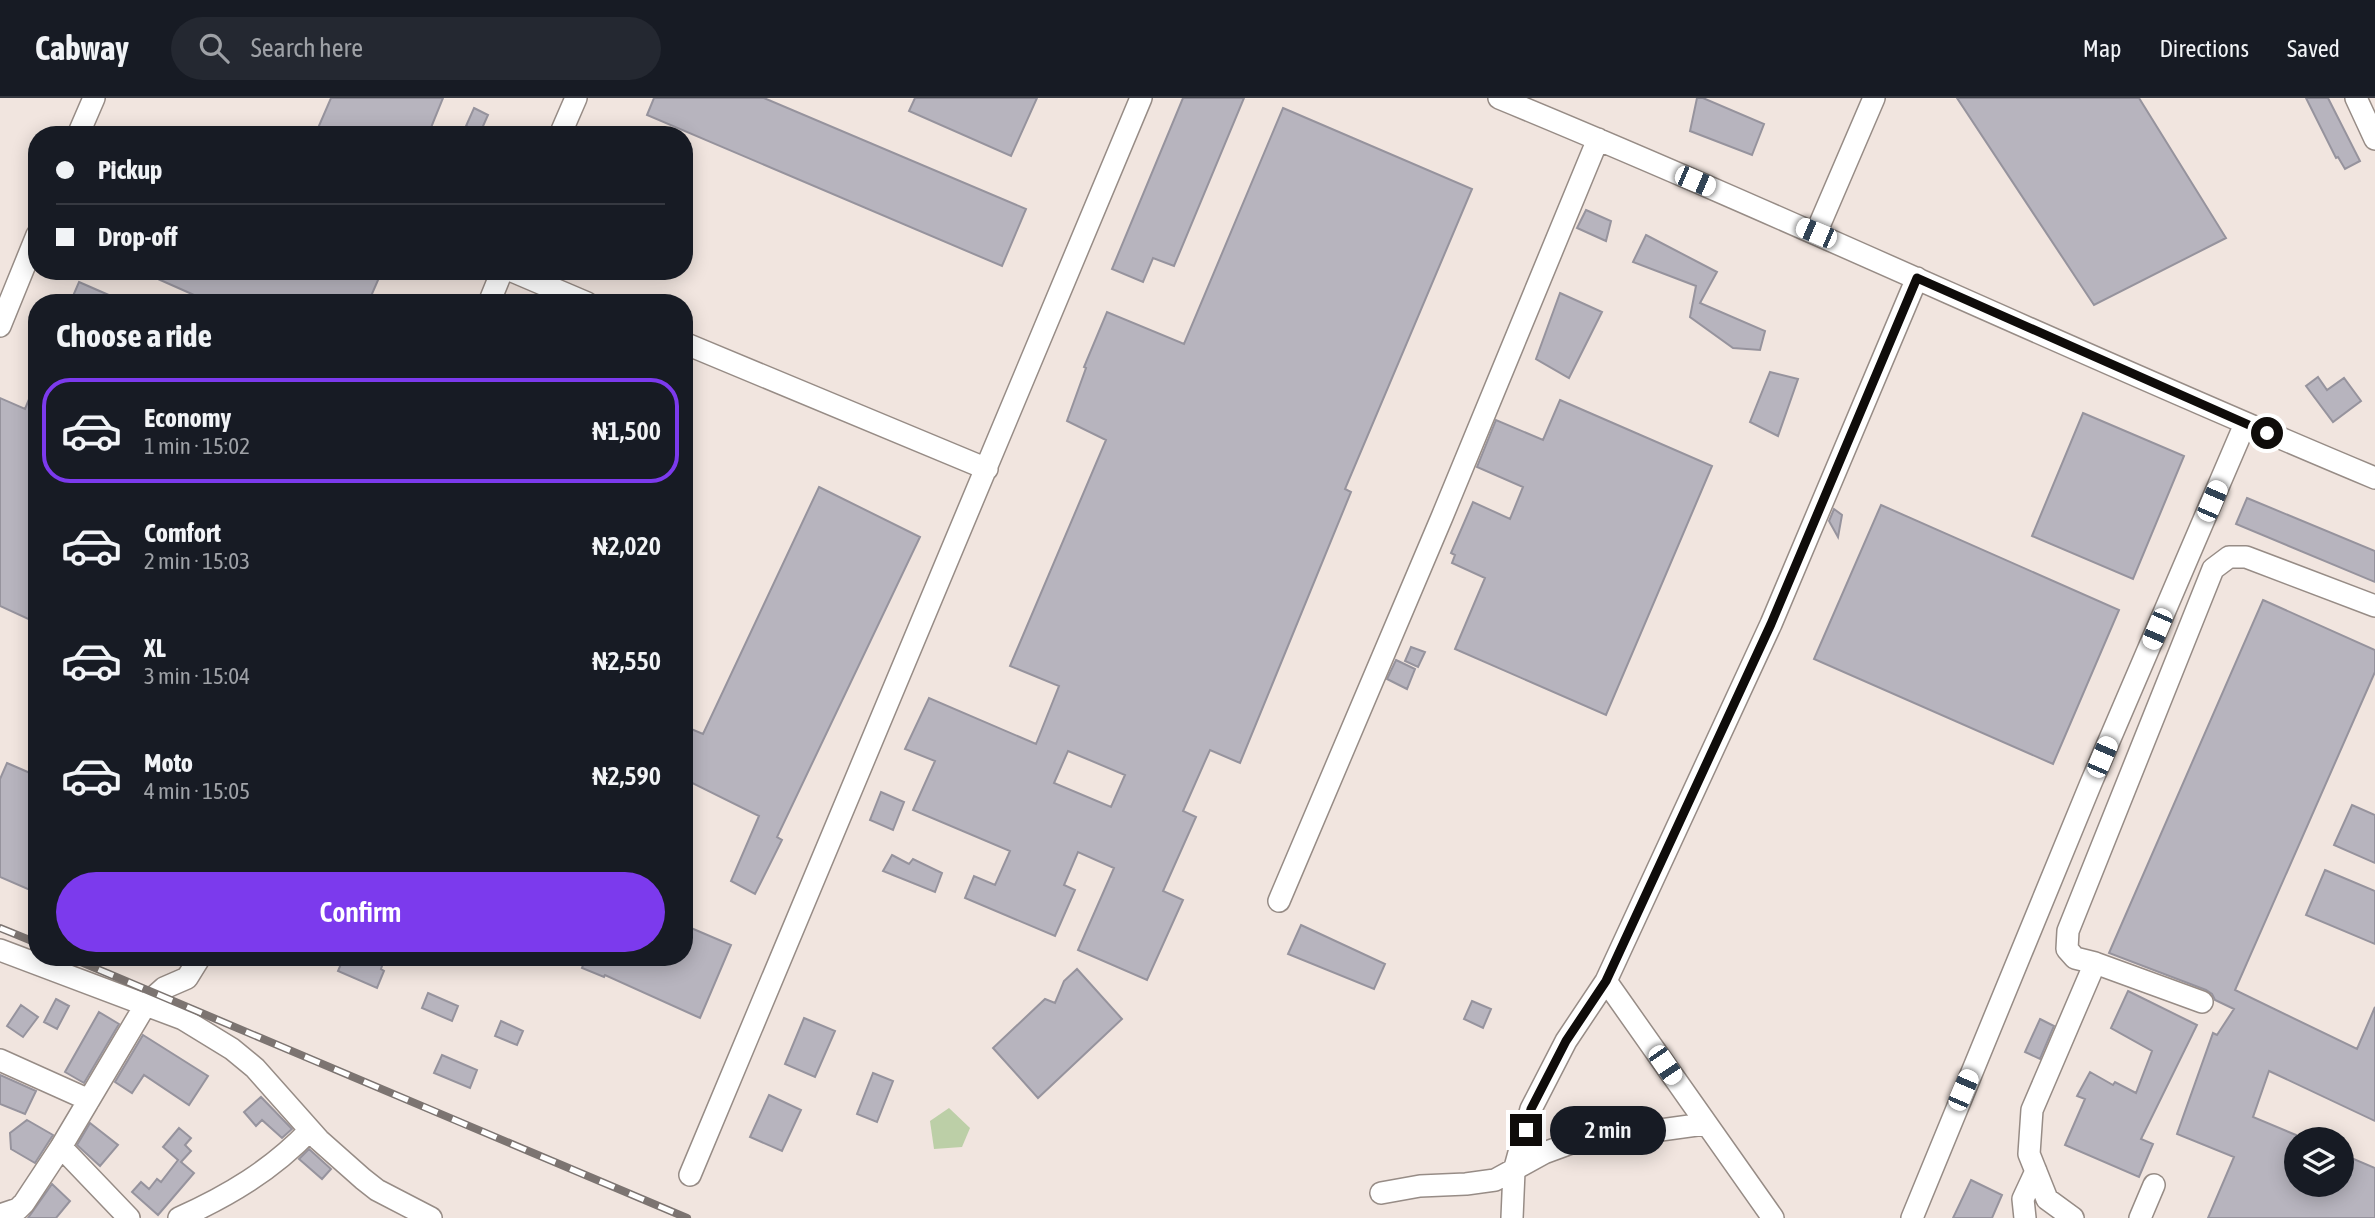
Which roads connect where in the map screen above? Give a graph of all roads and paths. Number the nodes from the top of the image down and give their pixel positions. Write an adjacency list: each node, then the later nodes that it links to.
1 (94, 98): 7 (street)
2 (576, 98): 8 (street)
3 (1142, 98): 19 (street)
4 (1499, 98): 9 (street)
5 (1874, 98): 11 (street)
6 (2356, 98): 10 (street)
7 (83, 126)
8 (564, 126)
9 (1598, 139): 11 (street); 22 (street)
10 (2375, 139)
11 (1816, 233): 13 (street)
12 (28, 257): 16 (street)
13 (1917, 278): 18 (street); 28 (street)
14 (533, 280): 15 (street)
15 (566, 294)
16 (0, 326)
17 (693, 347): 19 (street)
18 (2245, 424): 20 (street); 47 (street)
19 (986, 469): 38 (street)
20 (2375, 478)
21 (2375, 606): 25 (street)
22 (1279, 901)
23 (0, 950): 24 (street)
24 (28, 960)
25 (2095, 963): 29 (street); 37 (street)
26 (43, 966): 30 (street)
27 (195, 966): 30 (street)
28 (1606, 981): 33 (street); 36 (street)
29 (2202, 1002)
30 (146, 1004): 32 (street); 34 (street)
31 (0, 1060): 32 (street)
32 (89, 1100): 35 (street)
33 (1704, 1124): 36 (street); 46 (street)
34 (310, 1130): 43 (street); 44 (street)
35 (61, 1147): 41 (street); 42 (street)
36 (1514, 1171): 40 (street); 45 (street)
37 (2036, 1171): 48 (street); 49 (street)
38 (690, 1175)
39 (2154, 1185): 50 (street)
40 (1381, 1194)
41 (0, 1215)
42 (129, 1218)
43 (179, 1218)
44 (431, 1218)
45 (1512, 1218)
46 (1773, 1218)
47 (1912, 1218)
48 (2025, 1218)
49 (2073, 1218)
50 (2140, 1218)

